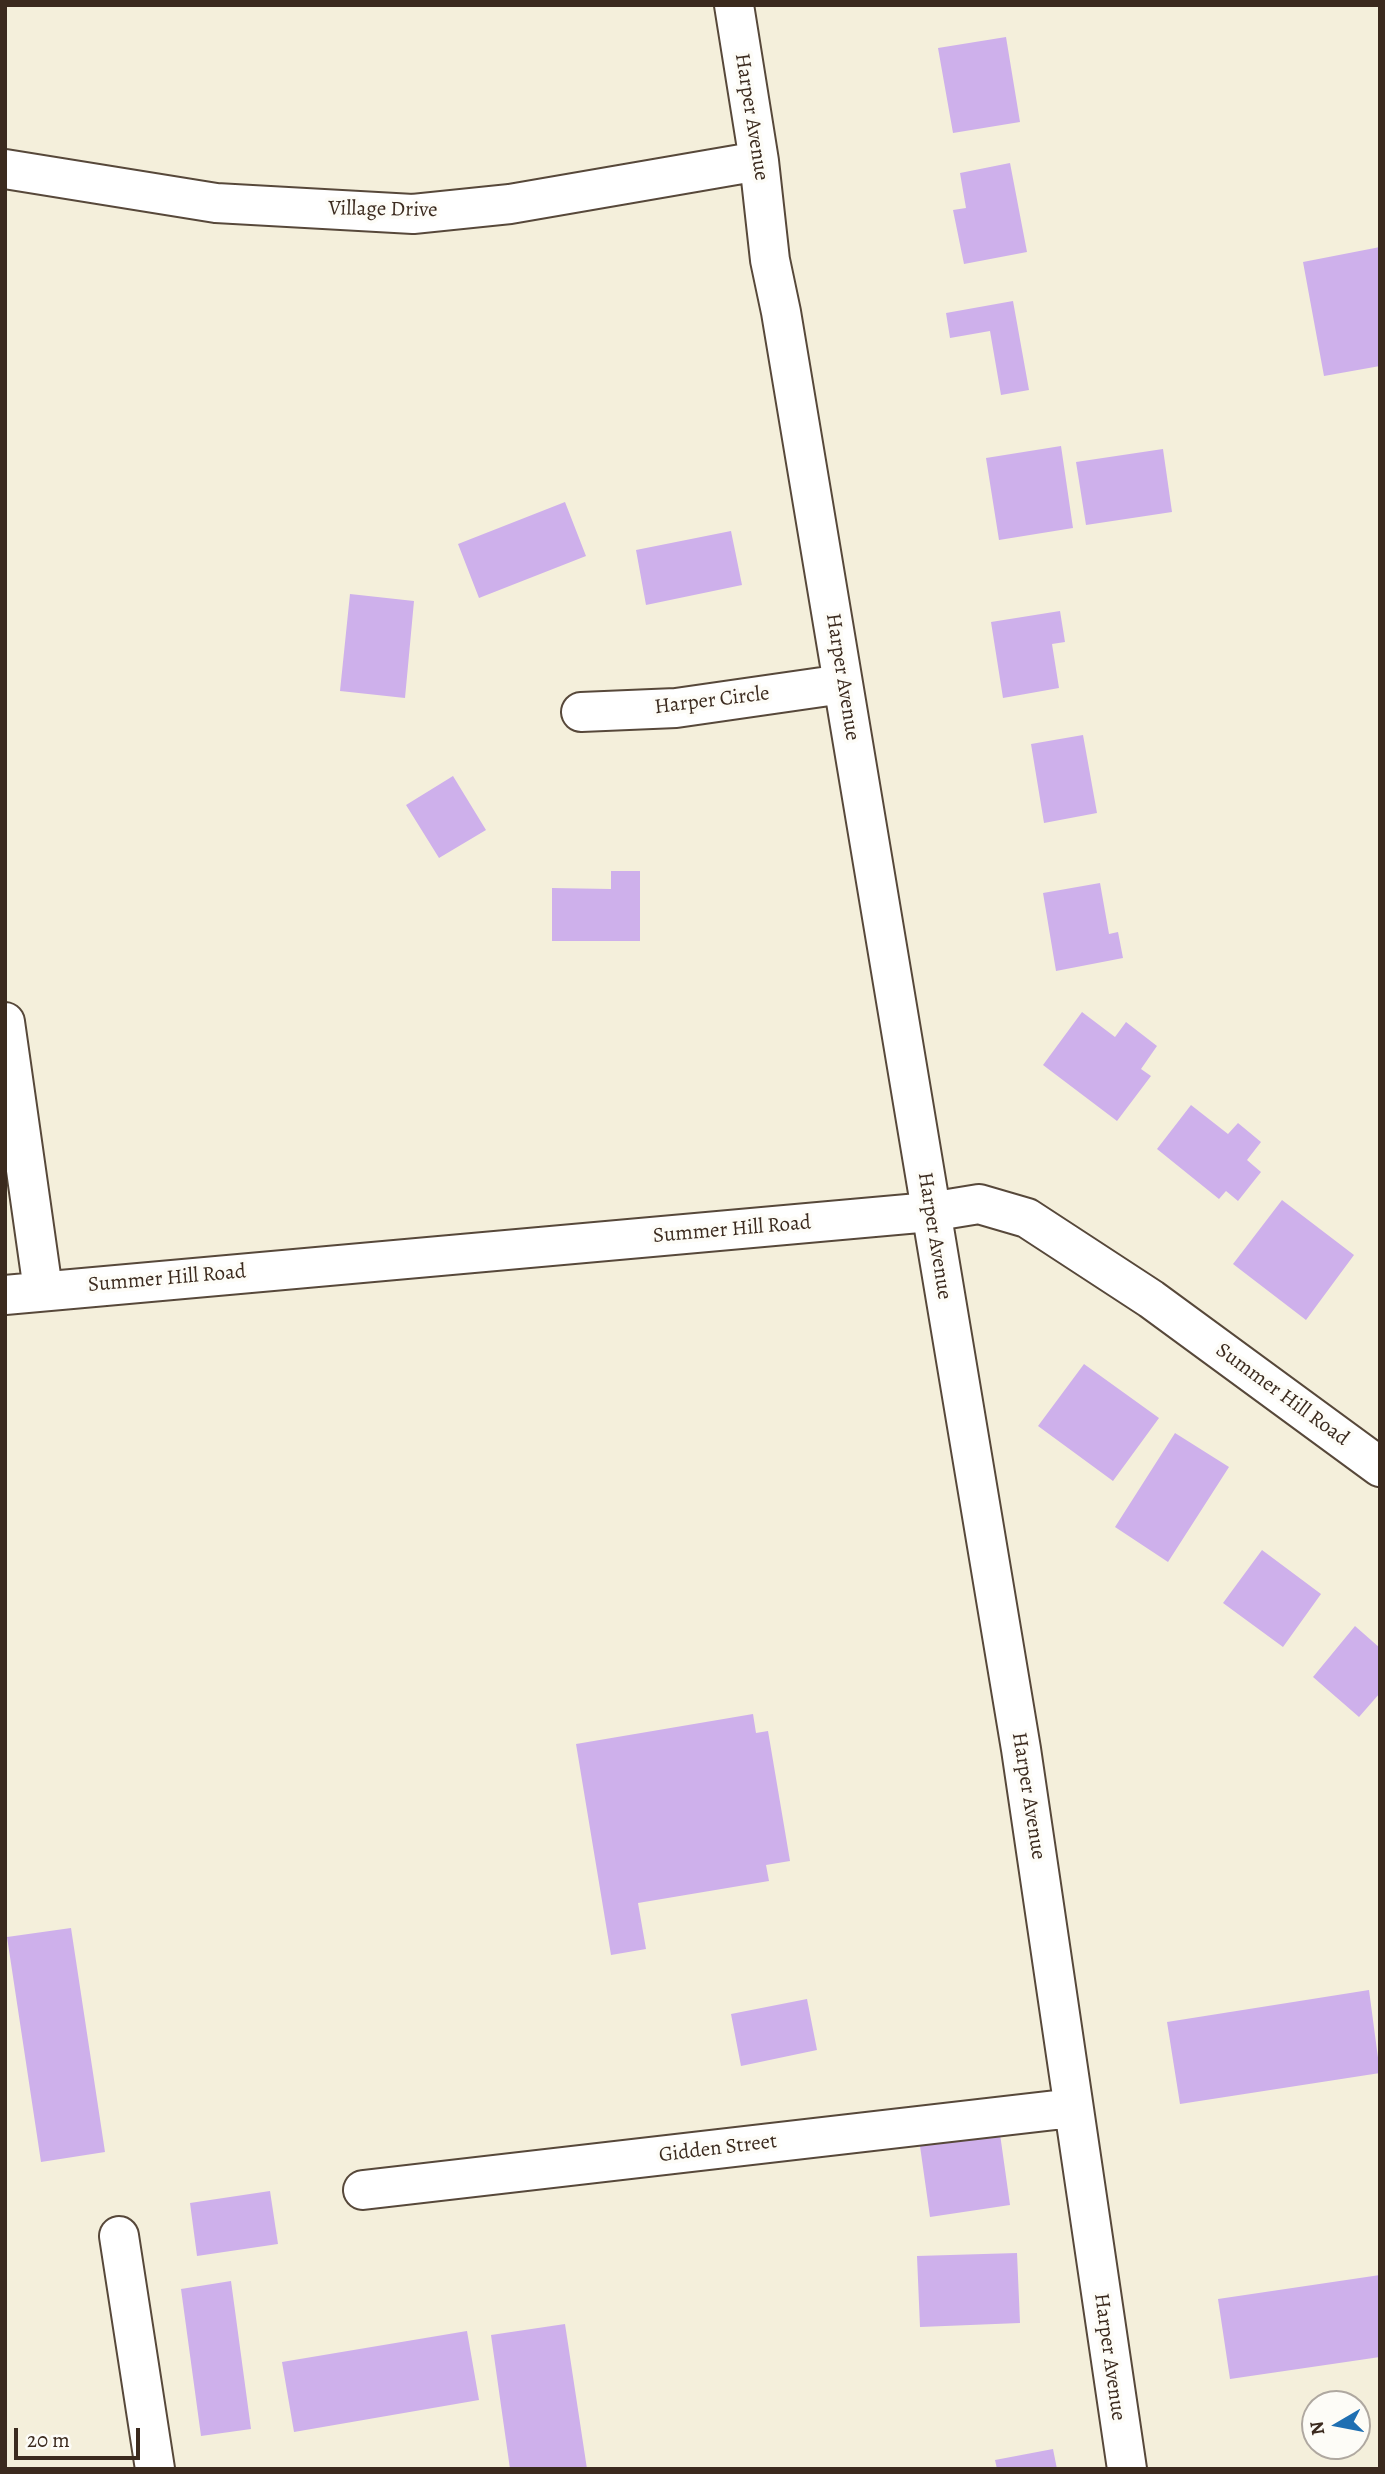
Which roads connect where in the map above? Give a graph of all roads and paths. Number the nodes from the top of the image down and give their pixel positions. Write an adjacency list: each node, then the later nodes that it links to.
1 (734, 5): 2 (street, Harper Avenue)
2 (759, 161): 3 (street, Village Drive); 4 (street, Harper Avenue)
3 (5, 169)
4 (843, 684): 5 (street, Harper Circle); 7 (street, Harper Avenue)
5 (581, 712)
6 (5, 1022): 8 (street)
7 (930, 1212): 8 (street, Summer Hill Road); 10 (street, Summer Hill Road); 11 (street, Harper Avenue)
8 (43, 1290): 9 (street, Summer Hill Road)
9 (5, 1295)
10 (1380, 1467)
11 (1073, 2108): 12 (street, Gidden Street); 15 (street, Harper Avenue)
12 (363, 2190)
13 (119, 2236): 14 (street)
14 (155, 2469)
15 (1127, 2469)

